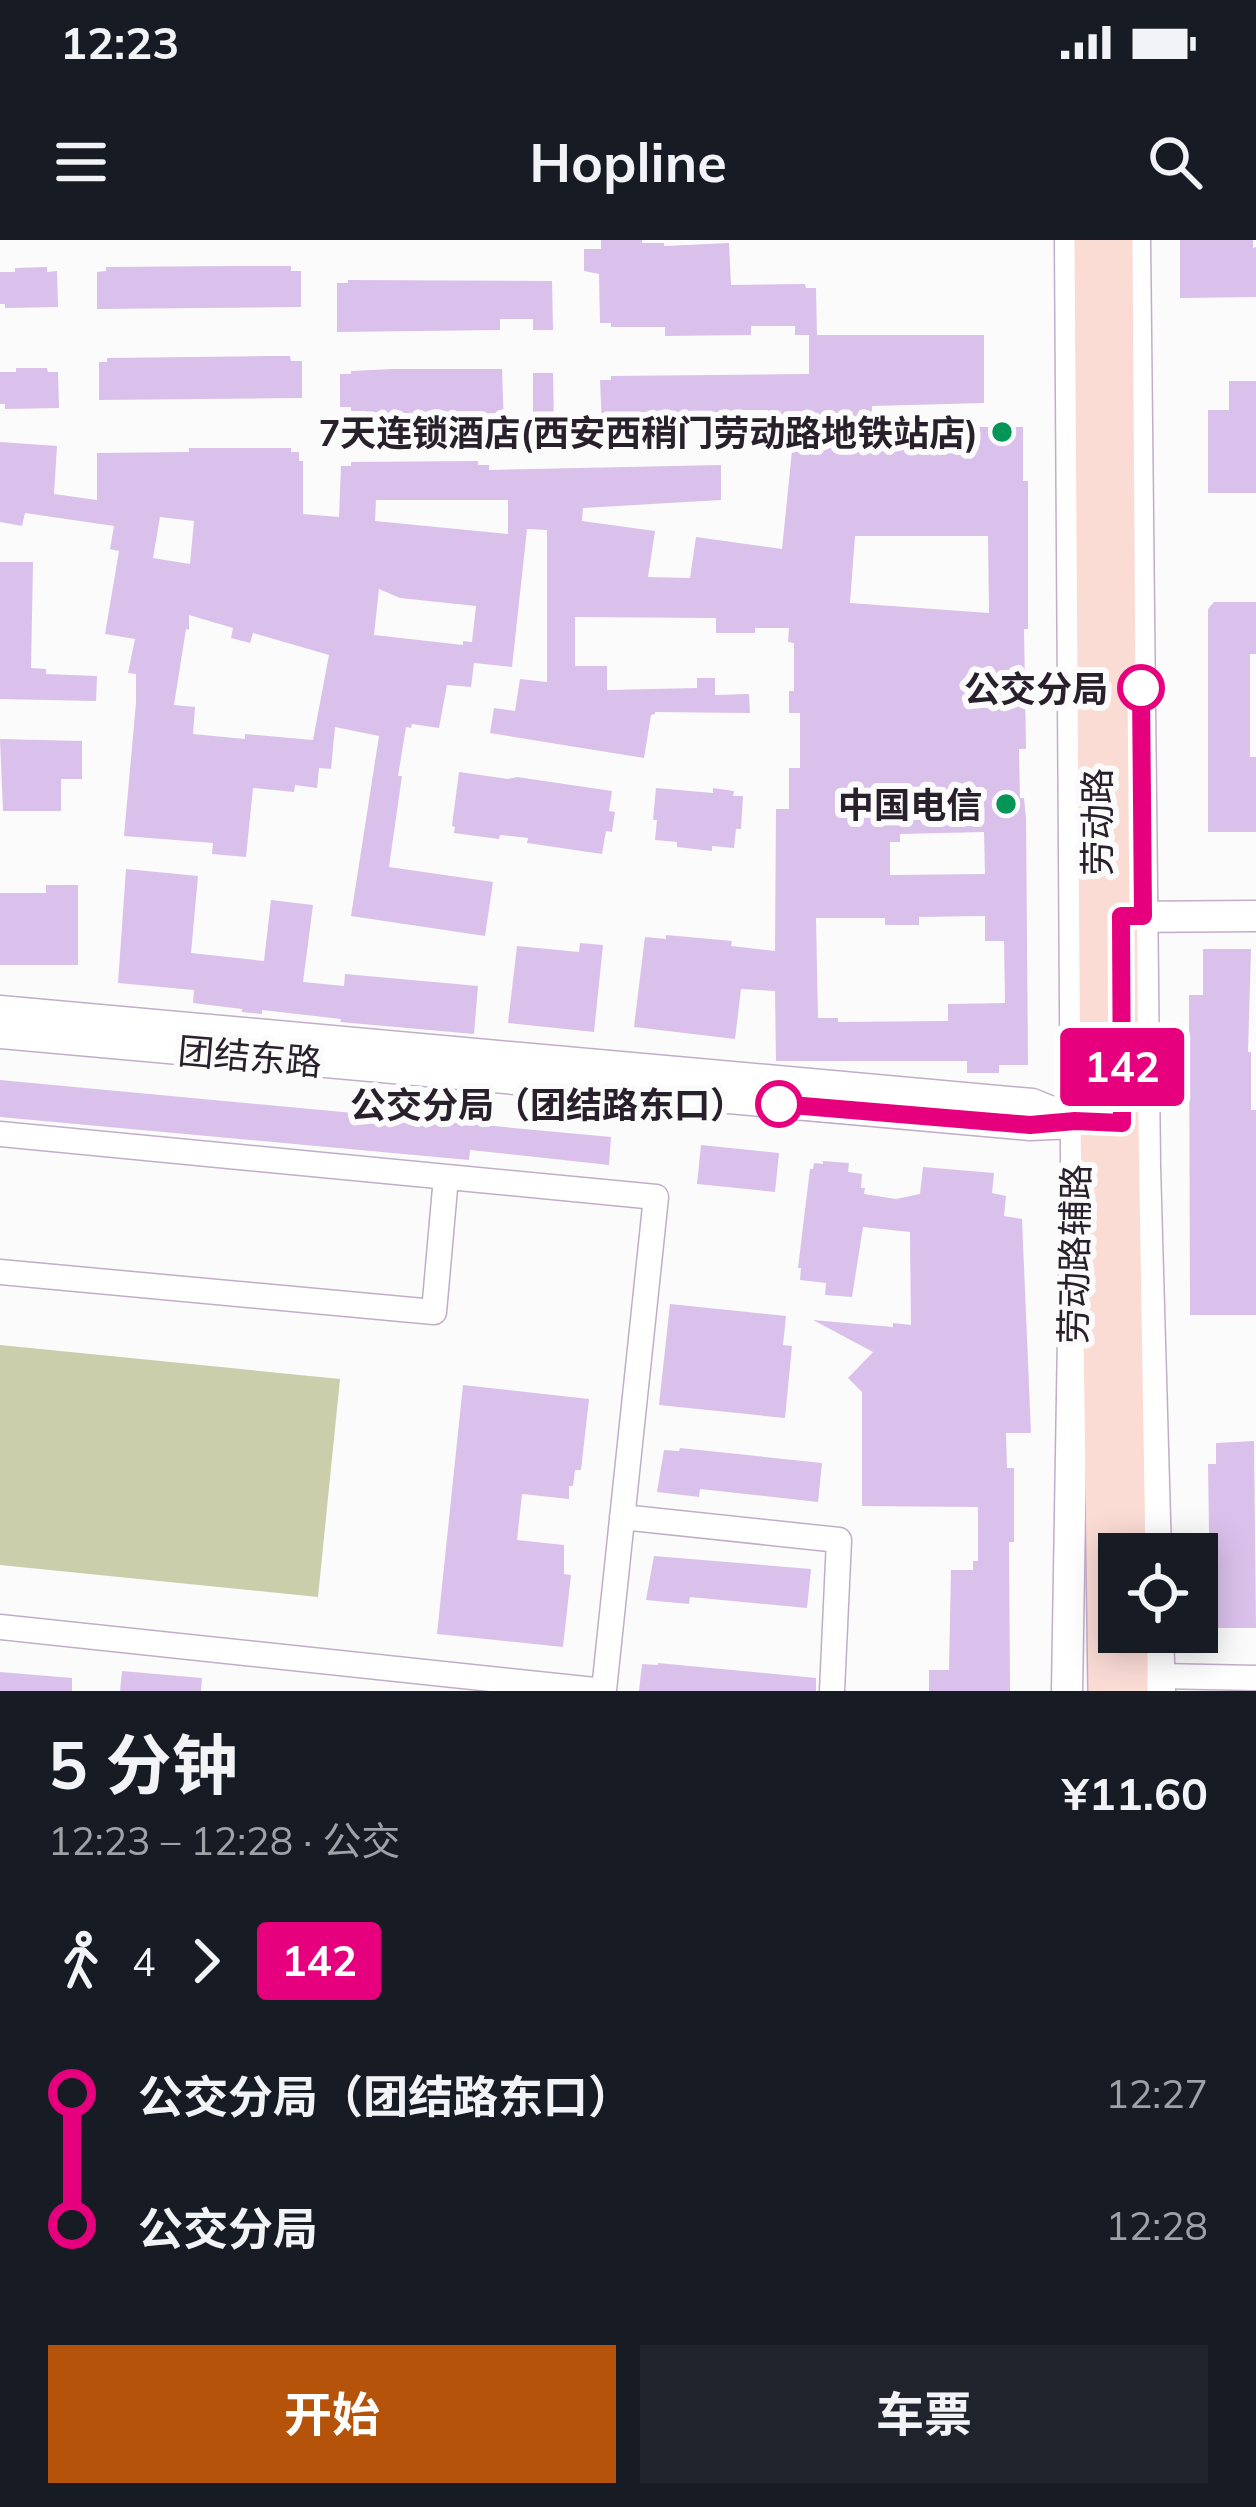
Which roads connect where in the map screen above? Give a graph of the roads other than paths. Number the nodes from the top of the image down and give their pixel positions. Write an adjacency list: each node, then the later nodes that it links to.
1 (1070, 240): 6 (street, 劳动路辅路)
2 (1091, 240): 6 (main road, 劳动路)
3 (1116, 240): 6 (main road, 劳动路)
4 (1135, 240): 6 (street, 劳动路辅路)
5 (1256, 916): 6 (street)
6 (1109, 917): 9 (main road, 劳动路); 9 (street, 劳动路辅路)
7 (0, 1011): 9 (street)
8 (0, 1033): 9 (street, 团结东路)
9 (1110, 1123): 14 (main road, 劳动路); 15 (street, 劳动路辅路); 23 (street, 劳动路辅路); 24 (main road, 劳动路)
10 (0, 1134): 11 (street)
11 (446, 1177): 12 (street); 13 (street)
12 (0, 1271)
13 (622, 1517): 21 (street); 22 (street)
14 (1128, 1533)
15 (1154, 1533)
16 (0, 1627): 21 (street)
17 (1138, 1653): 20 (main road)
18 (1155, 1653): 20 (street)
19 (1256, 1678): 20 (street)
20 (1150, 1686)
21 (604, 1691)
22 (832, 1691)
23 (1066, 1691)
24 (1105, 1691)

